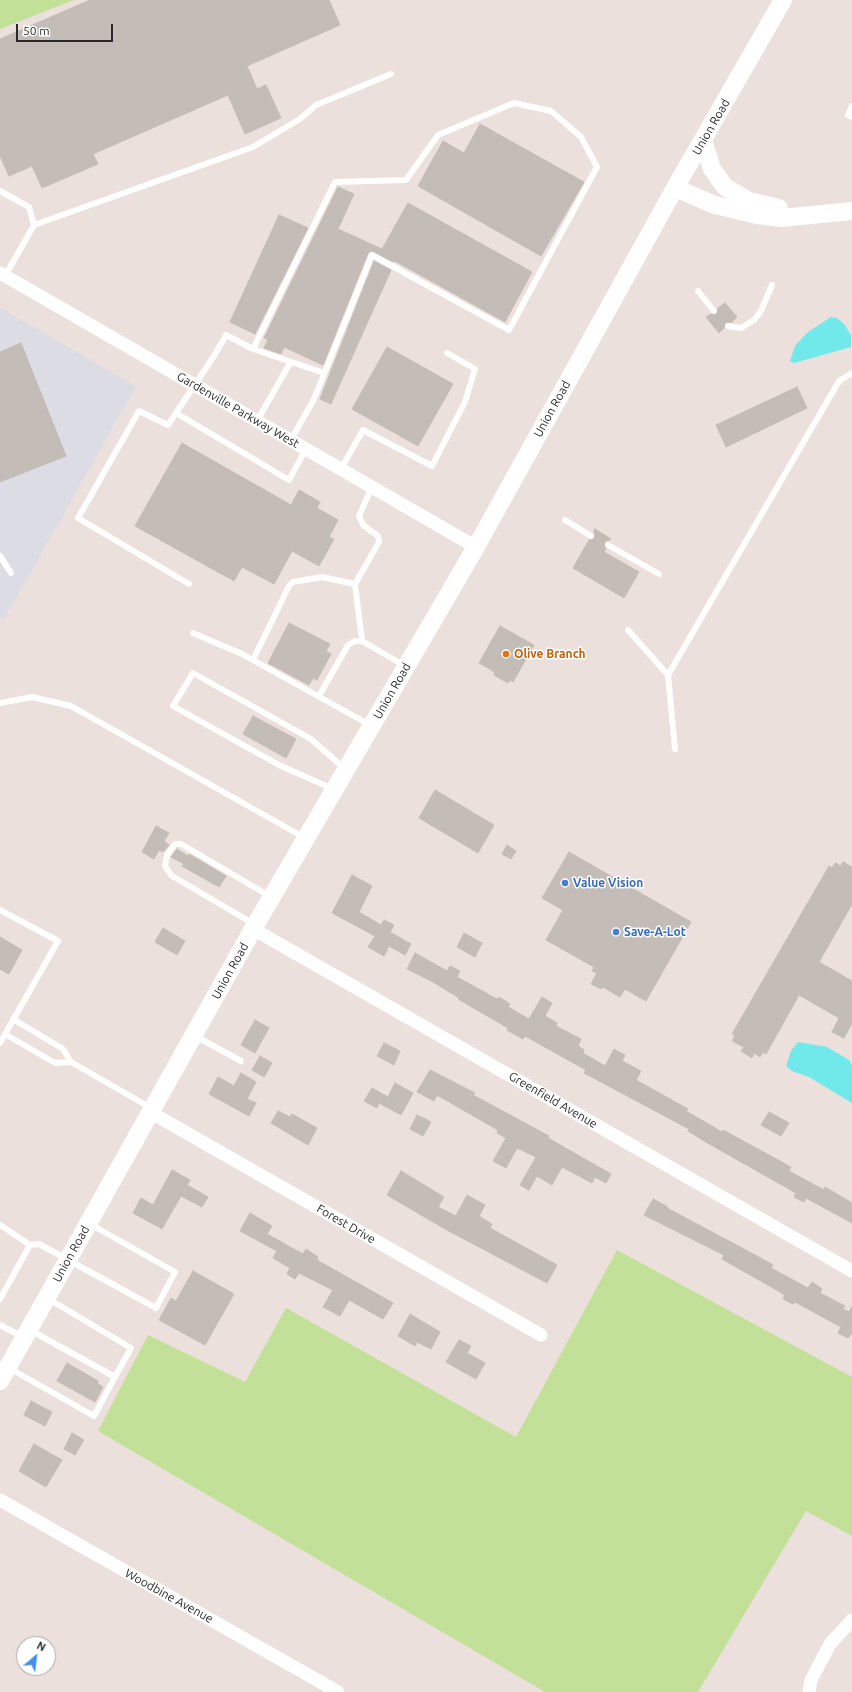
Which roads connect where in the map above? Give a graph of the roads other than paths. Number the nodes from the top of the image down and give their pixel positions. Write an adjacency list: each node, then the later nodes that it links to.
1 (783, 0): 5 (main road, Union Road)
2 (391, 74): 10 (lane)
3 (852, 106): 4 (lane)
4 (852, 117)
5 (703, 140): 6 (main road, Union Road); 9 (main road)
6 (675, 188): 9 (main road); 31 (main road, Union Road)
7 (0, 191): 10 (lane)
8 (852, 211): 9 (main road)
9 (804, 215)
10 (34, 225): 11 (lane)
11 (3, 275): 21 (street, Gardenville Parkway West)
12 (772, 285): 15 (lane)
13 (698, 291): 14 (lane)
14 (714, 311)
15 (728, 326)
16 (253, 349): 18 (lane); 19 (lane); 21 (lane)
17 (447, 353): 26 (lane)
18 (290, 363): 19 (lane); 23 (lane)
19 (324, 373): 24 (lane)
20 (852, 373): 42 (lane)
21 (195, 385): 22 (lane); 23 (street, Gardenville Parkway West)
22 (176, 413): 25 (lane); 35 (lane)
23 (257, 421): 24 (street, Gardenville Parkway West)
24 (290, 440): 25 (street, Gardenville Parkway West)
25 (306, 449): 26 (street, Gardenville Parkway West)
26 (341, 469): 27 (street, Gardenville Parkway West)
27 (372, 487): 31 (street, Gardenville Parkway West); 36 (lane)
28 (564, 520): 29 (lane)
29 (592, 536)
30 (608, 545): 34 (lane)
31 (476, 547): 41 (main road, Union Road)
32 (0, 556): 33 (lane)
33 (11, 573)
34 (659, 574)
35 (189, 584)
36 (355, 584): 39 (lane); 40 (lane)
37 (628, 630): 42 (lane)
38 (193, 633): 40 (lane)
39 (362, 641): 41 (lane); 43 (lane)
40 (253, 660): 43 (lane)
41 (407, 666): 45 (main road, Union Road)
42 (668, 675): 46 (lane)
43 (319, 696): 45 (lane)
44 (0, 703): 49 (lane)
45 (372, 726): 47 (main road, Union Road)
46 (675, 748)
47 (346, 770): 48 (main road, Union Road); 48 (lane)
48 (334, 790): 49 (main road, Union Road)
49 (306, 838): 50 (main road, Union Road)
50 (271, 897): 52 (main road, Union Road); 52 (lane)
51 (0, 910): 53 (lane)
52 (254, 927): 55 (main road, Union Road); 64 (street, Greenfield Avenue)
53 (13, 1019): 54 (lane); 58 (lane)
54 (5, 1034): 56 (lane); 58 (lane)
55 (194, 1036): 57 (lane); 59 (main road, Union Road)
56 (0, 1043)
57 (241, 1060)
58 (71, 1062): 59 (lane)
59 (151, 1111): 60 (main road, Union Road); 69 (street, Forest Drive)
60 (89, 1223): 63 (main road, Union Road); 63 (lane)
61 (0, 1225): 62 (lane)
62 (30, 1245): 63 (lane); 66 (lane)
63 (68, 1260): 65 (main road, Union Road)
64 (852, 1271)
65 (46, 1298): 68 (main road, Union Road); 71 (lane)
66 (0, 1299)
67 (0, 1325): 68 (lane)
68 (27, 1333): 70 (main road, Union Road); 71 (lane)
69 (541, 1335)
70 (4, 1374): 71 (lane)
71 (115, 1377)
72 (0, 1500): 74 (street, Woodbine Avenue)
73 (852, 1620): 75 (street)
74 (338, 1692)
75 (809, 1692)

